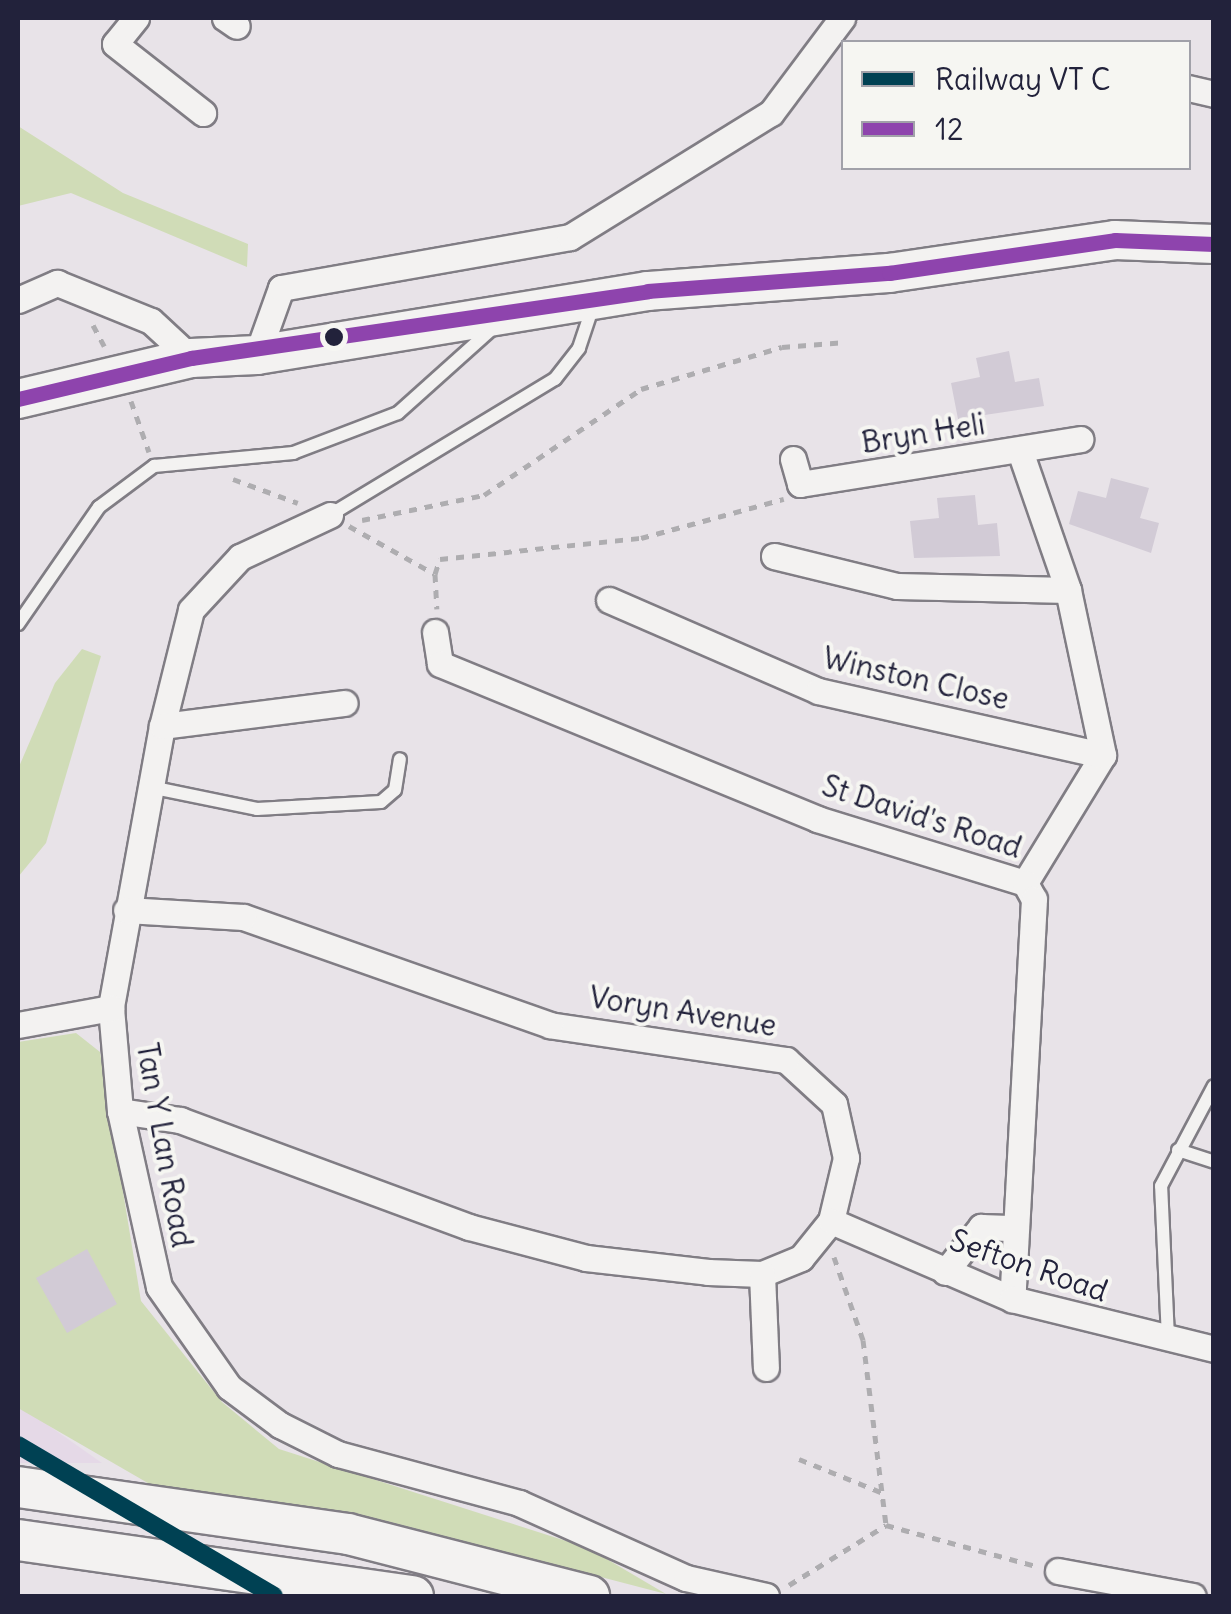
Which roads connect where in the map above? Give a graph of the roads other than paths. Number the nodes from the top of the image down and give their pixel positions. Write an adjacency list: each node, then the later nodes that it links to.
1 (136, 18): 3 (street)
2 (842, 18): 8 (street)
3 (203, 113)
4 (1214, 244): 5 (main road)
5 (596, 299): 7 (main road); 14 (lane)
6 (18, 300): 9 (street)
7 (505, 318): 8 (main road); 18 (lane)
8 (258, 355): 9 (main road)
9 (191, 358): 10 (main road)
10 (18, 400)
11 (1080, 438): 12 (street, Bryn Heli)
12 (1020, 451): 13 (street, Bryn Heli); 16 (street)
13 (797, 472)
14 (330, 515): 21 (street, Tan Y Lan Road)
15 (774, 556): 16 (street)
16 (1068, 590): 22 (street)
17 (609, 600): 22 (street, Winston Close)
18 (18, 624)
19 (434, 632): 25 (street, St David's Road)
20 (345, 703): 21 (street)
21 (162, 726): 24 (street, Tan Y Lan Road)
22 (1103, 755): 25 (street)
23 (400, 758): 24 (lane)
24 (150, 787): 26 (street, Tan Y Lan Road)
25 (1025, 882): 34 (street, St David's Road)
26 (126, 910): 27 (street, Tan Y Lan Road); 33 (street, Voryn Avenue)
27 (111, 1008): 28 (street); 30 (street, Tan Y Lan Road)
28 (18, 1025)
29 (1214, 1086): 31 (lane)
30 (120, 1111): 36 (street); 46 (street, Tan Y Lan Road)
31 (1178, 1150): 32 (lane); 38 (lane)
32 (1214, 1162)
33 (831, 1221): 35 (street, Sefton Road); 36 (street, Voryn Avenue)
34 (1016, 1228): 35 (street); 37 (street, St David's Road)
35 (946, 1272): 37 (street, Sefton Road)
36 (762, 1274): 40 (street)
37 (1012, 1300): 38 (street, Sefton Road)
38 (1168, 1340): 39 (street, Sefton Road)
39 (1214, 1348)
40 (766, 1368)
41 (18, 1487): 45 (highway)
42 (18, 1540): 44 (highway)
43 (1058, 1572): 47 (street)
44 (413, 1596)
45 (589, 1596)
46 (767, 1596)
47 (1193, 1596)

